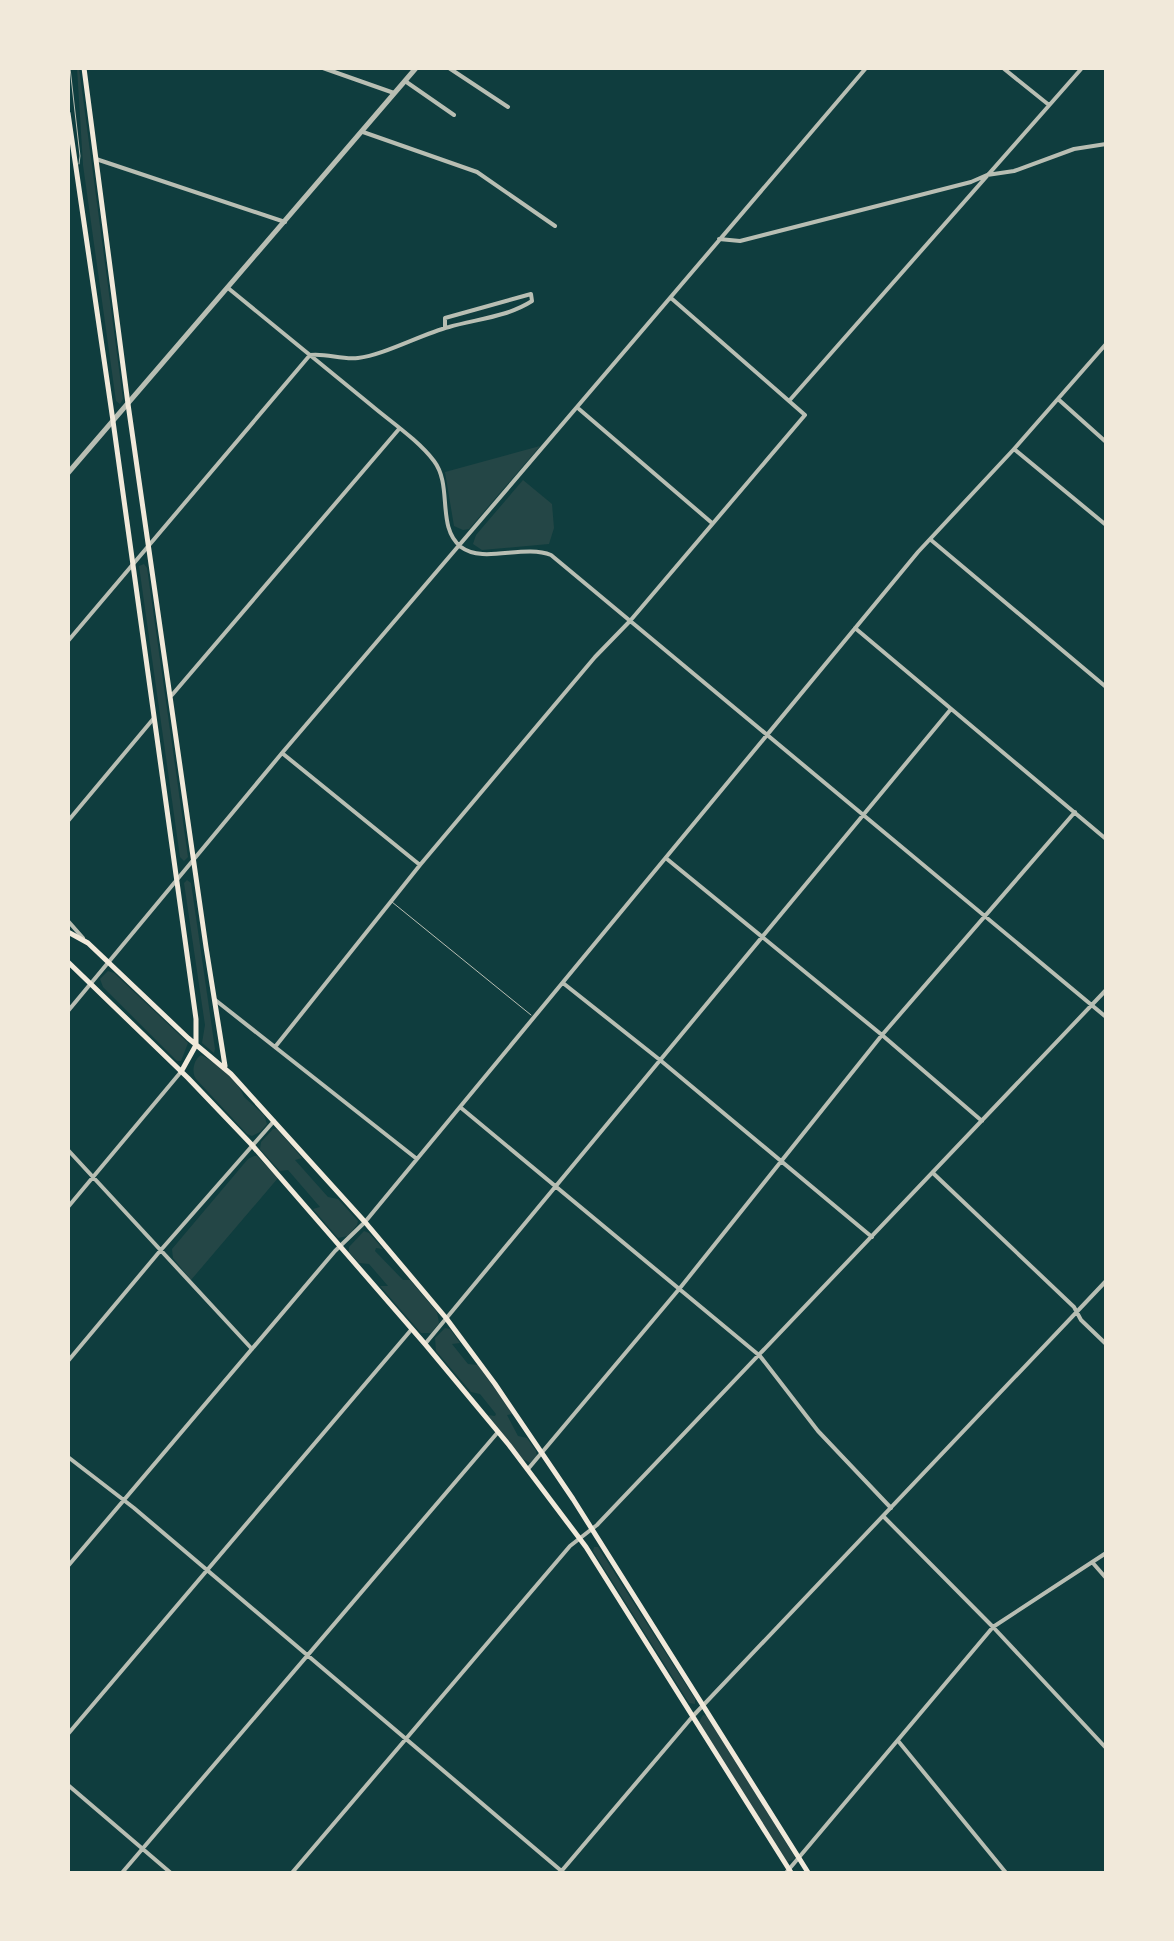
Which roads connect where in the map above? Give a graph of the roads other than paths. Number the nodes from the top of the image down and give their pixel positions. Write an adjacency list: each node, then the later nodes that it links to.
1 (70, 68): 19 (lane)
2 (84, 68): 18 (main road)
3 (323, 68): 10 (street)
4 (416, 68): 9 (street)
5 (449, 68): 12 (street)
6 (866, 68): 23 (street)
7 (1003, 68): 11 (street)
8 (1082, 68): 11 (street)
9 (405, 81): 10 (street); 14 (street)
10 (394, 93): 15 (street)
11 (1049, 105): 20 (street)
12 (508, 106)
13 (68, 114): 16 (main road)
14 (454, 115)
15 (362, 132): 21 (street); 22 (street)
16 (69, 142): 19 (main road)
17 (1106, 144): 20 (street)
18 (96, 160): 21 (street); 31 (main road)
19 (77, 172): 33 (main road)
20 (988, 175): 23 (street); 30 (street)
21 (285, 222): 24 (street)
22 (554, 226)
23 (719, 239): 25 (street)
24 (228, 288): 28 (street); 31 (street)
25 (670, 298): 30 (street); 32 (street)
26 (445, 328): 26 (street); 28 (street)
27 (1106, 344): 29 (street)
28 (310, 355): 34 (street); 41 (street)
29 (1058, 399): 35 (street); 36 (street)
30 (789, 401): 38 (street)
31 (128, 404): 33 (street); 41 (main road)
32 (578, 408): 38 (street); 42 (street)
33 (113, 421): 37 (street); 43 (main road)
34 (399, 429): 42 (street); 48 (street)
35 (1106, 442)
36 (1014, 449): 39 (street); 40 (street)
37 (68, 473)
38 (712, 523): 44 (street)
39 (1106, 525)
40 (931, 540): 45 (street); 47 (street)
41 (150, 544): 43 (street); 48 (main road)
42 (460, 546): 44 (street); 52 (street)
43 (133, 564): 46 (street); 50 (main road)
44 (630, 621): 51 (street); 59 (street)
45 (855, 628): 49 (street); 51 (street)
46 (68, 641)
47 (1106, 687)
48 (170, 698): 57 (main road)
49 (951, 709): 53 (street); 54 (street)
50 (154, 718): 55 (street); 60 (main road)
51 (766, 734): 54 (street); 58 (street)
52 (282, 753): 57 (street); 59 (street)
53 (1075, 812): 56 (street); 62 (street)
54 (865, 815): 62 (street); 65 (street)
55 (68, 821)
56 (1106, 839)
57 (195, 858): 60 (street); 72 (main road)
58 (665, 858): 65 (street); 69 (street)
59 (420, 865): 61 (street)
60 (178, 880): 68 (street); 78 (main road)
61 (391, 900): 75 (lane); 79 (street)
62 (987, 916): 73 (street); 77 (street)
63 (68, 921): 66 (street)
64 (68, 932): 66 (main road)
65 (762, 937): 77 (street); 80 (street)
66 (86, 942): 68 (main road)
67 (68, 962): 70 (main road)
68 (108, 964): 70 (street); 78 (main road)
69 (562, 983): 75 (street); 80 (street)
70 (91, 985): 74 (street); 82 (main road)
71 (1106, 990): 73 (street)
72 (214, 999): 79 (street); 81 (main road)
73 (1092, 1004): 76 (street); 84 (street)
74 (68, 1011)
75 (533, 1017): 83 (street)
76 (1106, 1017)
77 (882, 1036): 84 (street); 89 (street)
78 (196, 1045): 81 (main road); 82 (main road)
79 (275, 1047): 88 (street)
80 (660, 1060): 89 (street); 92 (street)
81 (226, 1069): 85 (main road)
82 (181, 1072): 86 (main road); 91 (street)
83 (460, 1107): 88 (street); 92 (street)
84 (982, 1121): 90 (street)
85 (274, 1122): 86 (street); 94 (main road)
86 (252, 1145): 96 (main road); 97 (street)
87 (68, 1150): 91 (street)
88 (418, 1159): 94 (street)
89 (783, 1161): 95 (street); 99 (street)
90 (934, 1174): 95 (street); 100 (street)
91 (92, 1177): 93 (street); 97 (street)
92 (556, 1185): 99 (street); 101 (street)
93 (68, 1207)
94 (365, 1222): 96 (street); 101 (main road)
95 (872, 1237): 106 (street)
96 (340, 1246): 102 (main road); 105 (street)
97 (160, 1251): 105 (street); 107 (street)
98 (1106, 1281): 100 (street)
99 (680, 1288): 106 (street); 109 (street)
100 (1077, 1313): 104 (street); 113 (street)
101 (446, 1318): 103 (street); 109 (main road)
102 (412, 1329): 103 (main road); 120 (street)
103 (425, 1344): 108 (main road)
104 (1106, 1344)
105 (252, 1350): 112 (street)
106 (760, 1356): 113 (street); 115 (street)
107 (68, 1361)
108 (498, 1432): 111 (main road); 123 (street)
109 (542, 1453): 111 (street); 115 (main road)
110 (68, 1458): 112 (street)
111 (528, 1470): 116 (main road)
112 (124, 1499): 119 (street); 120 (street)
113 (890, 1508): 114 (street)
114 (883, 1516): 122 (street); 124 (street)
115 (592, 1529): 116 (street); 124 (main road)
116 (579, 1538): 125 (main road); 127 (street)
117 (1106, 1553): 118 (street)
118 (1092, 1562): 121 (street); 122 (street)
119 (68, 1566)
120 (207, 1569): 123 (street); 126 (street)
121 (1106, 1578)
122 (993, 1627): 128 (street); 129 (street)
123 (307, 1656): 127 (street); 131 (street)
124 (703, 1706): 125 (street); 132 (main road)
125 (693, 1716): 133 (street); 134 (main road)
126 (68, 1734)
127 (406, 1739): 133 (street); 137 (street)
128 (898, 1741): 132 (street); 139 (street)
129 (1106, 1748)
130 (68, 1785): 131 (street)
131 (142, 1848): 135 (street); 136 (street)
132 (798, 1858): 134 (street); 138 (main road)
133 (562, 1872)
134 (788, 1872)
135 (122, 1874)
136 (172, 1874)
137 (291, 1874)
138 (808, 1874)
139 (1007, 1874)

